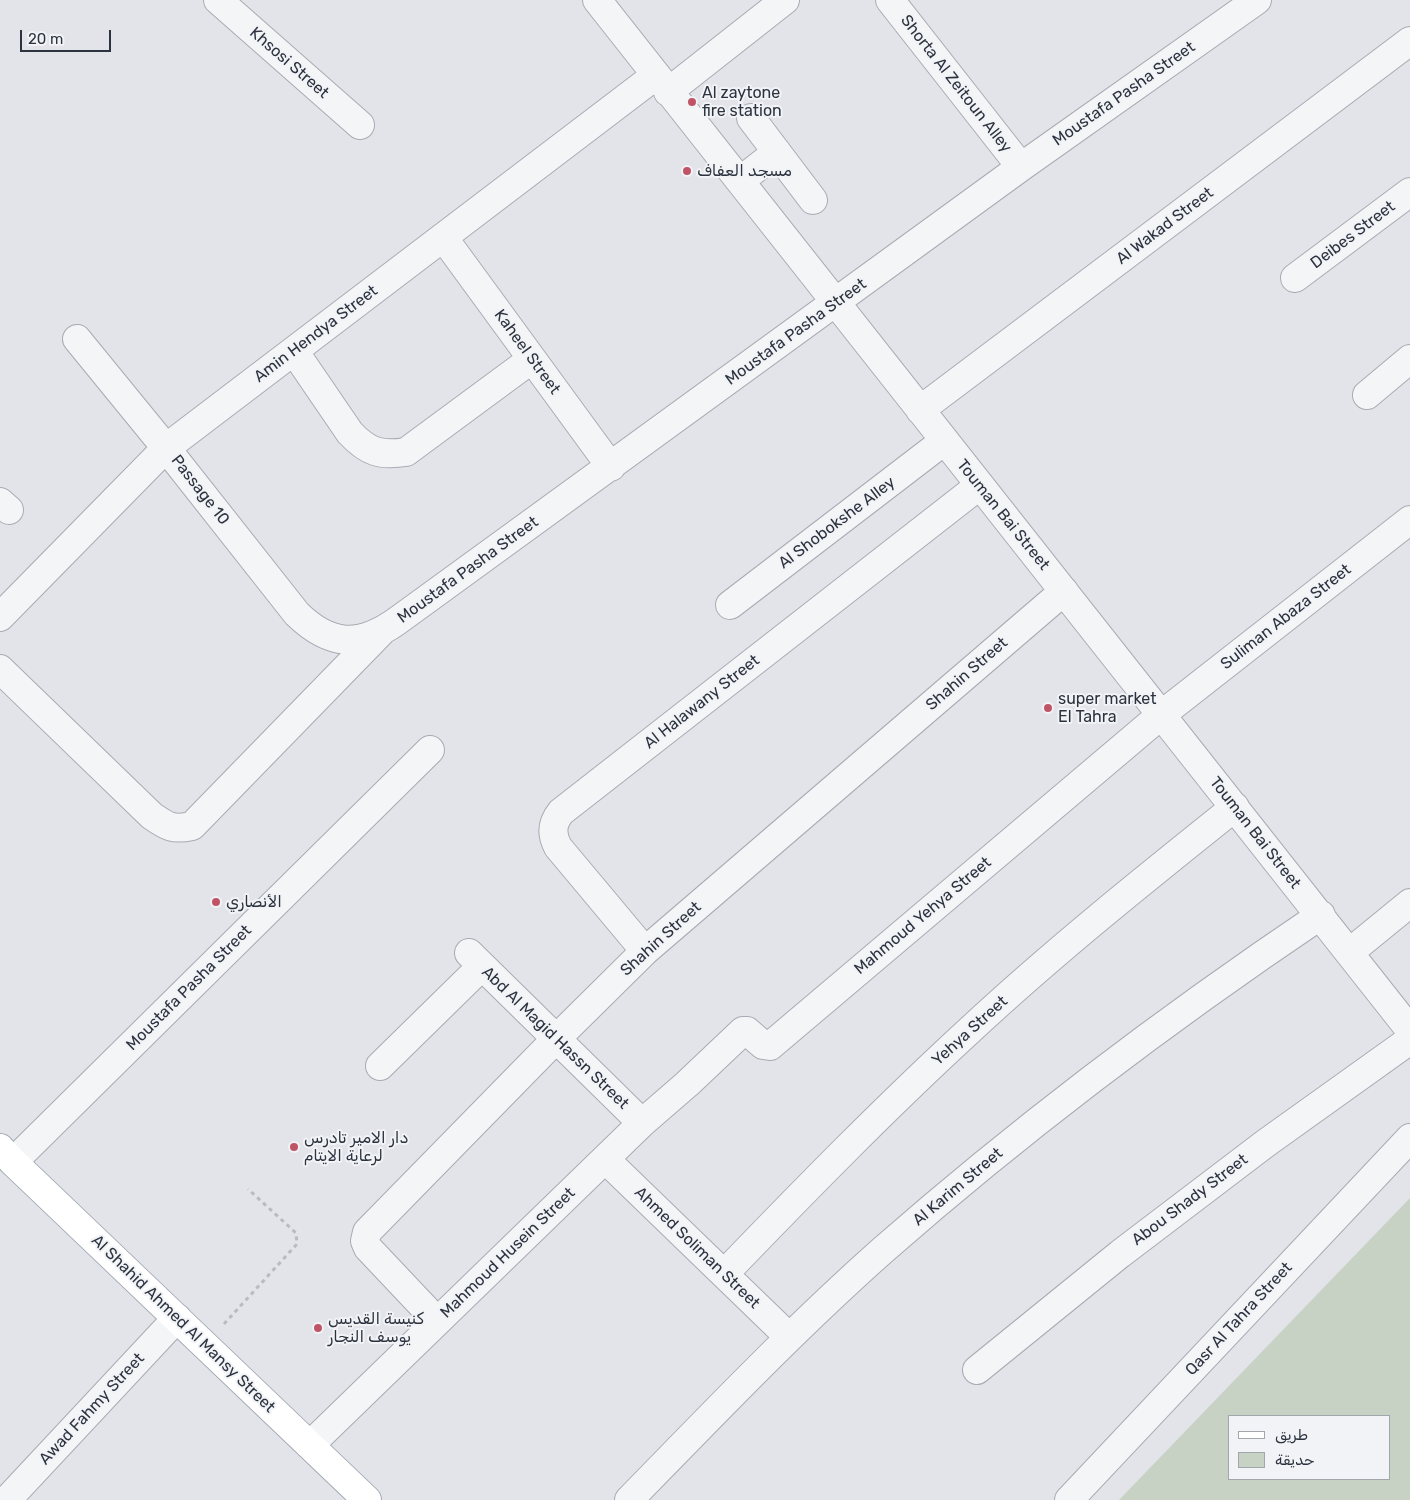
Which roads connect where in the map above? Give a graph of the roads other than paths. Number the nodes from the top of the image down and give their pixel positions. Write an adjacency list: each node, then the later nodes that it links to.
1 (218, 0): 9 (street, Khsosi Street)
2 (597, 0): 7 (street, Touman Bai Street)
3 (785, 0): 7 (street, Amin Hendya Street)
4 (890, 0): 11 (street, Shorta Al Zeitoun Alley)
5 (1257, 0): 11 (street, Moustafa Pasha Street)
6 (1410, 41): 23 (street, Al Wakad Street)
7 (662, 84): 12 (street, Touman Bai Street); 15 (street, Amin Hendya Street)
8 (751, 118): 10 (street)
9 (360, 125)
10 (777, 152): 12 (street); 14 (street)
11 (1021, 167): 17 (street, Moustafa Pasha Street)
12 (740, 181): 17 (street, Touman Bai Street)
13 (1410, 192): 16 (street, Deibes Street)
14 (813, 200)
15 (443, 237): 19 (street, Amin Hendya Street); 20 (street, Kaheel Street)
16 (1295, 278)
17 (836, 303): 23 (street, Touman Bai Street); 26 (street, Moustafa Pasha Street)
18 (77, 339): 25 (street, Passage 10)
19 (294, 351): 20 (street); 25 (street, Amin Hendya Street)
20 (532, 359): 26 (street, Kaheel Street)
21 (1410, 359): 22 (street)
22 (1367, 396)
23 (920, 410): 24 (street, Touman Bai Street)
24 (944, 441): 27 (street, Touman Bai Street); 30 (street, Al Shobokshe Alley)
25 (166, 448): 31 (street, Amin Hendya Street); 33 (street, Passage 10)
26 (611, 467): 32 (street, Moustafa Pasha Street)
27 (980, 485): 29 (street, Touman Bai Street); 40 (street, Al Halawany Street)
28 (1410, 520): 35 (street, Suliman Abaza Street)
29 (1064, 591): 35 (street, Touman Bai Street); 40 (street, Shahin Street)
30 (730, 605)
31 (0, 617)
32 (381, 632): 33 (street, Moustafa Pasha Street); 34 (street)
33 (327, 636)
34 (0, 669)
35 (1161, 715): 37 (street, Touman Bai Street); 46 (street, Mahmoud Yehya Street)
36 (430, 750): 49 (street, Moustafa Pasha Street)
37 (1235, 808): 39 (street, Touman Bai Street); 51 (street, Yehya Street)
38 (1410, 903): 41 (street)
39 (1321, 916): 41 (street, Touman Bai Street); 54 (street, Al Karim Street)
40 (645, 950): 43 (street, Shahin Street)
41 (1350, 952): 42 (street, Touman Bai Street)
42 (1410, 1030)
43 (556, 1039): 45 (street, Abd Al Magid Hassn Street); 47 (street, Abd Al Magid Hassn Street); 53 (street, Shahin Street)
44 (1410, 1040): 55 (street, Abou Shady Street)
45 (380, 1066)
46 (687, 1084): 47 (street, Mahmoud Husein Street)
47 (642, 1123): 50 (street, Mahmoud Husein Street)
48 (1410, 1138): 60 (street, Qasr Al Tahra Street)
49 (6, 1155): 52 (main road, Al Shahid Ahmed Al Mansy Street)
50 (605, 1158): 51 (street, Ahmed Soliman Street); 53 (street, Mahmoud Husein Street)
51 (724, 1274): 54 (street, Ahmed Soliman Street)
52 (177, 1318): 56 (main road, Al Shahid Ahmed Al Mansy Street); 58 (street, Awad Fahmy Street)
53 (438, 1321): 56 (street, Mahmoud Husein Street)
54 (789, 1337): 59 (street, Al Karim Street)
55 (977, 1370)
56 (310, 1445): 57 (main road, Al Shahid Ahmed Al Mansy Street)
57 (359, 1497)
58 (7, 1500)
59 (629, 1500)
60 (1069, 1500)

